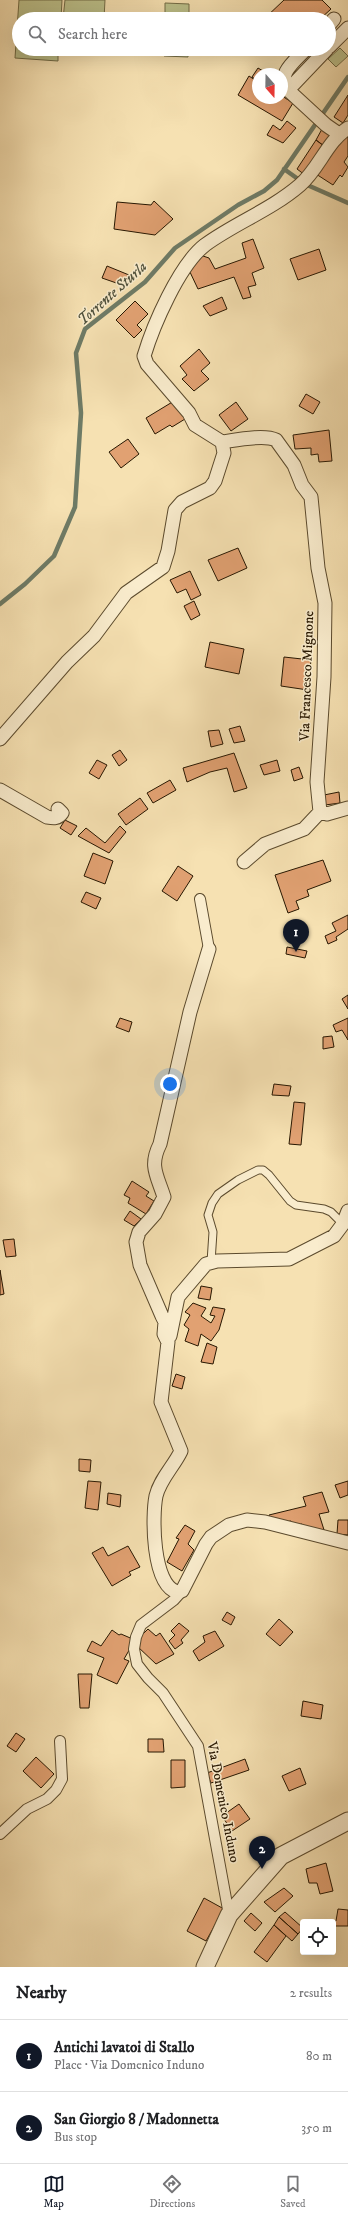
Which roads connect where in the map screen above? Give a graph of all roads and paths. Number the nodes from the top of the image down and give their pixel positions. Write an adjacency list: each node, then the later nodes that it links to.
1 (348, 28): 2 (street)
2 (336, 40)
3 (300, 56): 5 (street)
4 (320, 56): 6 (street)
5 (288, 70)
6 (288, 86)
7 (288, 92): 8 (street)
8 (343, 131): 9 (street)
9 (222, 442): 10 (street); 14 (street, Via Francesco Mignone)
10 (0, 739)
11 (0, 790): 13 (street)
12 (348, 808): 14 (street)
13 (58, 809)
14 (320, 812): 15 (street)
15 (244, 862)
16 (200, 899): 17 (street)
17 (209, 949): 21 (street)
18 (348, 1211): 19 (street)
19 (343, 1224): 20 (street); 20 (lane)
20 (211, 1262): 21 (street)
21 (168, 1342): 23 (street)
22 (348, 1543): 23 (street)
23 (182, 1591): 27 (street, Via Domenico Induno)
24 (60, 1740): 26 (street)
25 (348, 1821): 27 (street)
26 (0, 1834)
27 (229, 1914): 28 (street)
28 (205, 1967)

